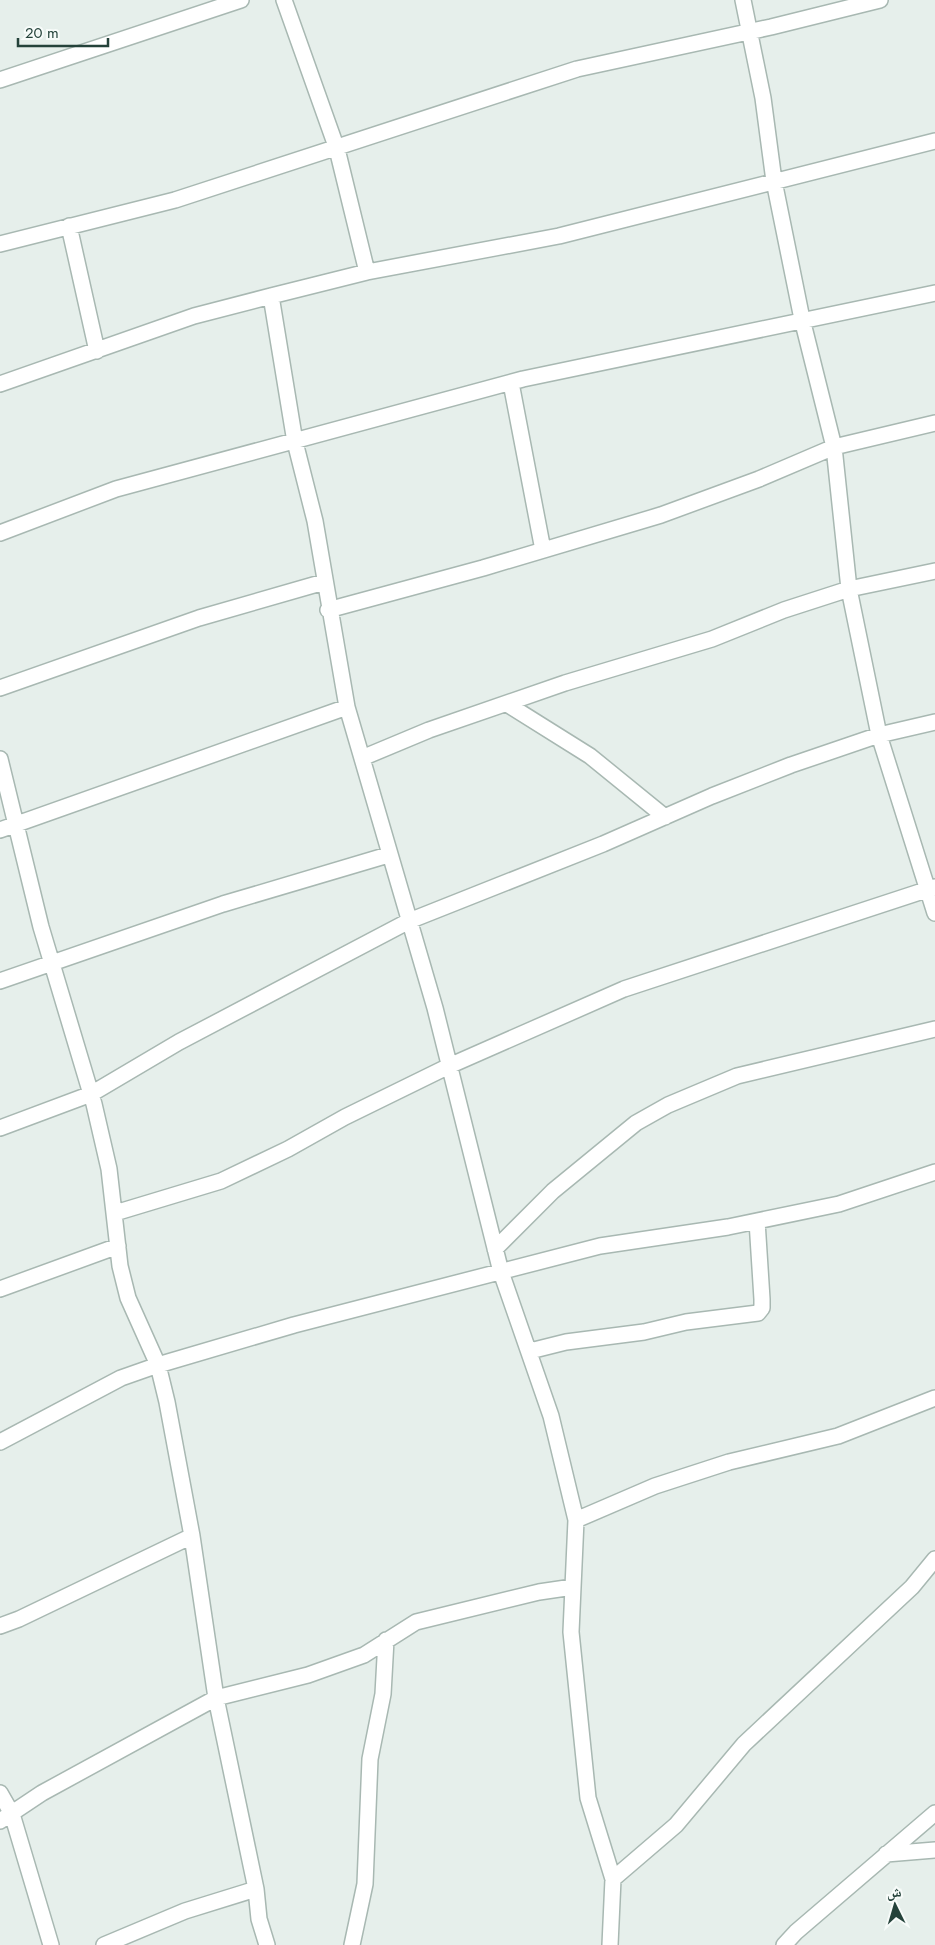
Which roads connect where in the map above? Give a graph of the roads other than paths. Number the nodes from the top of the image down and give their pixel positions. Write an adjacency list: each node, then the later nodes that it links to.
1 (241, 0): 6 (street)
2 (284, 0): 8 (street)
3 (743, 0): 5 (street)
4 (880, 0): 5 (street)
5 (750, 31): 8 (street); 9 (street)
6 (0, 80)
7 (935, 141): 9 (street)
8 (337, 149): 10 (street); 12 (street)
9 (774, 181): 12 (street); 15 (street)
10 (69, 226): 11 (street); 16 (street)
11 (0, 244)
12 (367, 272): 14 (street)
13 (935, 293): 15 (street)
14 (271, 296): 16 (street); 20 (street)
15 (802, 319): 17 (street); 21 (street)
16 (97, 351): 18 (street)
17 (510, 383): 20 (street); 23 (street)
18 (0, 384)
19 (935, 423): 21 (street)
20 (295, 442): 22 (street); 25 (street)
21 (834, 446): 23 (street); 26 (street)
22 (0, 534)
23 (543, 550): 27 (street)
24 (935, 571): 26 (street)
25 (324, 582): 27 (street); 28 (street)
26 (850, 589): 29 (street); 32 (street)
27 (328, 610): 30 (street)
28 (0, 688)
29 (507, 704): 33 (street); 35 (street)
30 (347, 707): 33 (street); 36 (street)
31 (935, 722): 32 (street)
32 (879, 735): 35 (street); 39 (street)
33 (362, 758): 38 (street)
34 (0, 759): 36 (street)
35 (665, 817): 41 (street)
36 (17, 824): 37 (street); 42 (street)
37 (0, 830)
38 (388, 855): 41 (street); 42 (street)
39 (932, 888): 40 (street); 45 (street)
40 (935, 913)
41 (409, 921): 45 (street); 46 (street)
42 (51, 963): 43 (street); 46 (street)
43 (0, 981)
44 (935, 1029): 52 (street)
45 (448, 1066): 49 (street); 52 (street)
46 (91, 1094): 47 (street); 49 (street)
47 (0, 1128)
48 (935, 1172): 50 (street)
49 (115, 1213): 51 (street)
50 (757, 1221): 53 (street); 55 (street)
51 (118, 1246): 54 (street); 56 (street)
52 (495, 1250): 53 (street)
53 (501, 1272): 55 (street); 56 (street)
54 (0, 1289)
55 (530, 1351): 59 (street)
56 (158, 1365): 58 (street); 60 (street)
57 (935, 1398): 59 (street)
58 (0, 1442)
59 (576, 1520): 62 (street)
60 (192, 1536): 63 (street); 65 (street)
61 (935, 1558): 71 (street)
62 (573, 1587): 64 (street); 71 (street)
63 (0, 1626)
64 (386, 1640): 65 (street); 76 (street)
65 (216, 1698): 68 (street); 72 (street)
66 (0, 1793): 68 (street)
67 (935, 1813): 70 (street)
68 (6, 1817): 73 (street)
69 (935, 1850): 70 (street)
70 (886, 1854): 78 (street)
71 (613, 1879): 77 (street)
72 (256, 1889): 74 (street); 75 (street)
73 (51, 1945)
74 (104, 1945)
75 (267, 1945)
76 (352, 1945)
77 (610, 1945)
78 (784, 1945)

